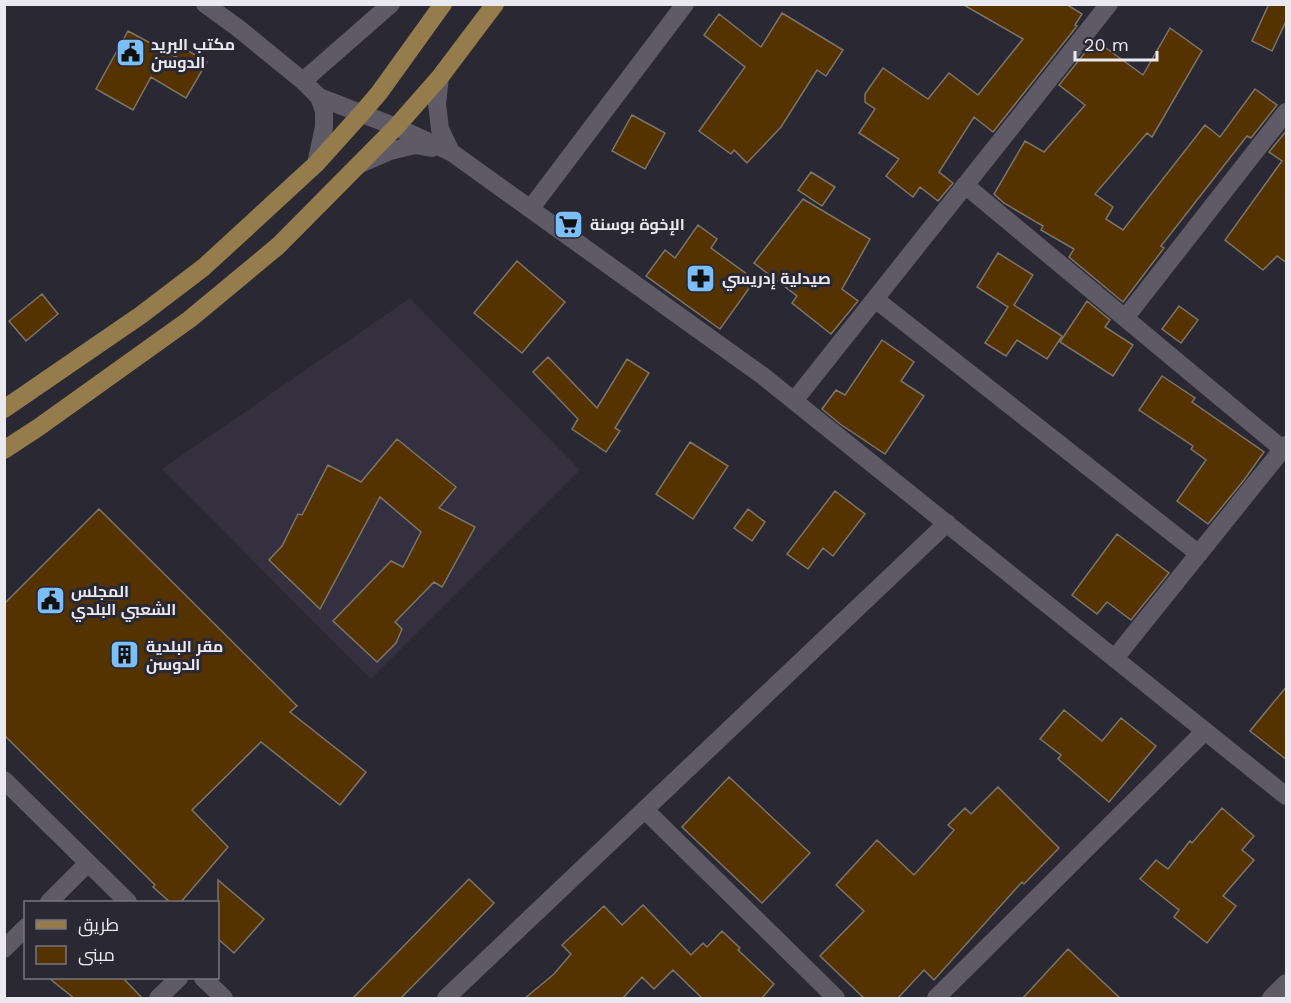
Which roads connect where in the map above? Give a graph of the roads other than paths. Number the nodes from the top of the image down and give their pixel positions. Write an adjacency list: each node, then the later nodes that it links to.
1 (205, 4): 8 (street)
2 (391, 4): 8 (street)
3 (443, 4): 11 (main road)
4 (495, 4): 7 (main road)
5 (685, 4): 17 (street)
6 (1108, 4): 16 (street)
7 (440, 77): 12 (main road); 13 (street)
8 (303, 81): 9 (street)
9 (319, 97): 11 (street); 14 (street)
10 (1287, 112): 19 (street)
11 (361, 114): 12 (street); 14 (main road)
12 (396, 127): 13 (street); 15 (main road)
13 (451, 152): 15 (street); 17 (street)
14 (316, 164): 21 (main road)
15 (360, 164): 23 (main road)
16 (965, 185): 18 (street); 19 (street)
17 (531, 208): 20 (street)
18 (875, 299): 20 (street); 25 (street)
19 (1125, 318): 22 (street)
20 (794, 401): 24 (street)
21 (4, 409)
22 (1285, 449): 25 (street)
23 (4, 450)
24 (947, 523): 26 (street); 30 (street)
25 (1199, 554): 26 (street)
26 (1115, 658): 27 (street)
27 (1205, 731): 29 (street); 43 (street)
28 (4, 780): 31 (street)
29 (1287, 796)
30 (645, 810): 41 (street); 42 (street)
31 (88, 863): 32 (street); 33 (street)
32 (51, 901)
33 (126, 901)
34 (24, 929): 35 (street)
35 (4, 949)
36 (178, 979): 39 (street)
37 (204, 979): 40 (street)
38 (1287, 983): 44 (street)
39 (158, 999)
40 (224, 999)
41 (446, 999)
42 (836, 999)
43 (936, 999)
44 (1271, 999)

